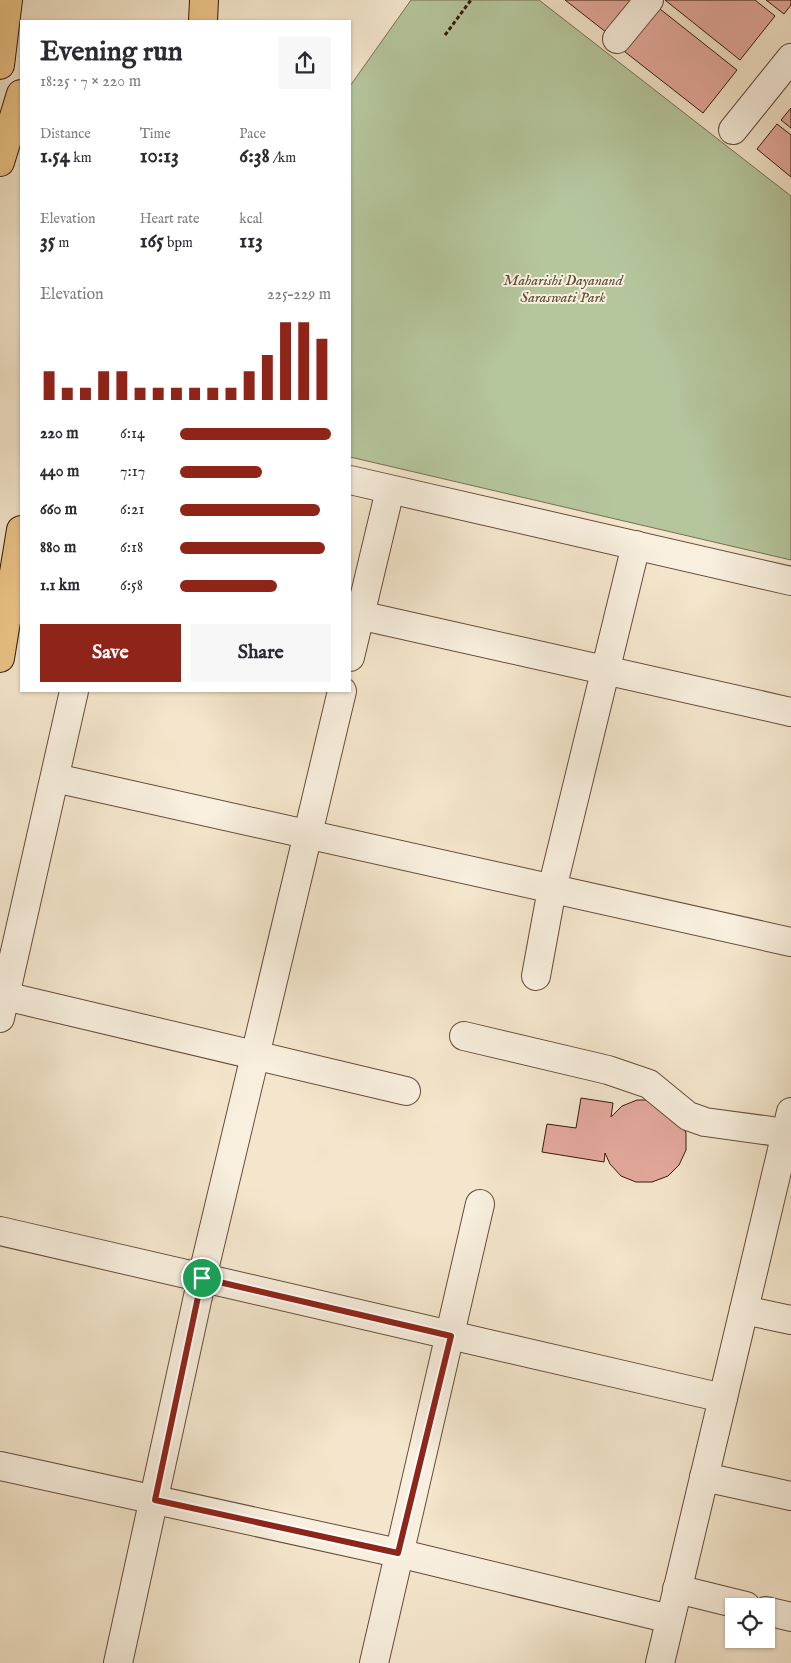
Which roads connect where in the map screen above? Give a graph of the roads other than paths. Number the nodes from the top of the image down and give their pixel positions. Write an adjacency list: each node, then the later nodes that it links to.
1 (8, 0): 7 (main road)
2 (204, 0): 4 (main road)
3 (649, 0): 5 (street)
4 (203, 20)
5 (617, 39)
6 (791, 58): 9 (street)
7 (0, 65)
8 (20, 97): 10 (main road)
9 (733, 130)
10 (0, 162)
11 (351, 480): 12 (street)
12 (390, 490): 14 (street); 17 (street)
13 (20, 534): 16 (main road)
14 (636, 545): 15 (street); 20 (street)
15 (791, 581)
16 (6, 583): 19 (main road)
17 (355, 614): 18 (street); 20 (street)
18 (351, 648)
19 (0, 658)
20 (604, 670): 23 (street); 26 (street)
21 (74, 692): 24 (street)
22 (342, 692): 25 (street)
23 (791, 712)
24 (54, 778): 25 (street); 29 (street)
25 (308, 834): 26 (street); 31 (street)
26 (552, 889): 27 (street); 28 (street)
27 (791, 942)
28 (536, 976)
29 (2, 1007): 31 (street)
30 (464, 1036): 33 (street)
31 (255, 1056): 32 (street); 37 (street)
32 (406, 1091)
33 (789, 1123): 34 (street)
34 (784, 1171): 38 (street)
35 (480, 1204): 40 (street)
36 (0, 1231): 37 (street)
37 (202, 1278): 40 (street); 45 (street)
38 (744, 1310): 39 (street); 41 (street)
39 (791, 1320)
40 (451, 1336): 41 (street); 46 (street)
41 (723, 1398): 43 (street)
42 (0, 1466): 45 (street)
43 (704, 1477): 44 (street); 47 (street)
44 (791, 1496)
45 (155, 1500): 46 (street); 52 (street)
46 (398, 1553): 51 (street); 53 (street)
47 (677, 1589): 48 (street); 51 (street)
48 (725, 1601)
49 (775, 1613): 50 (street)
50 (791, 1617)
51 (670, 1619): 54 (street)
52 (118, 1663)
53 (374, 1663)
54 (660, 1663)

